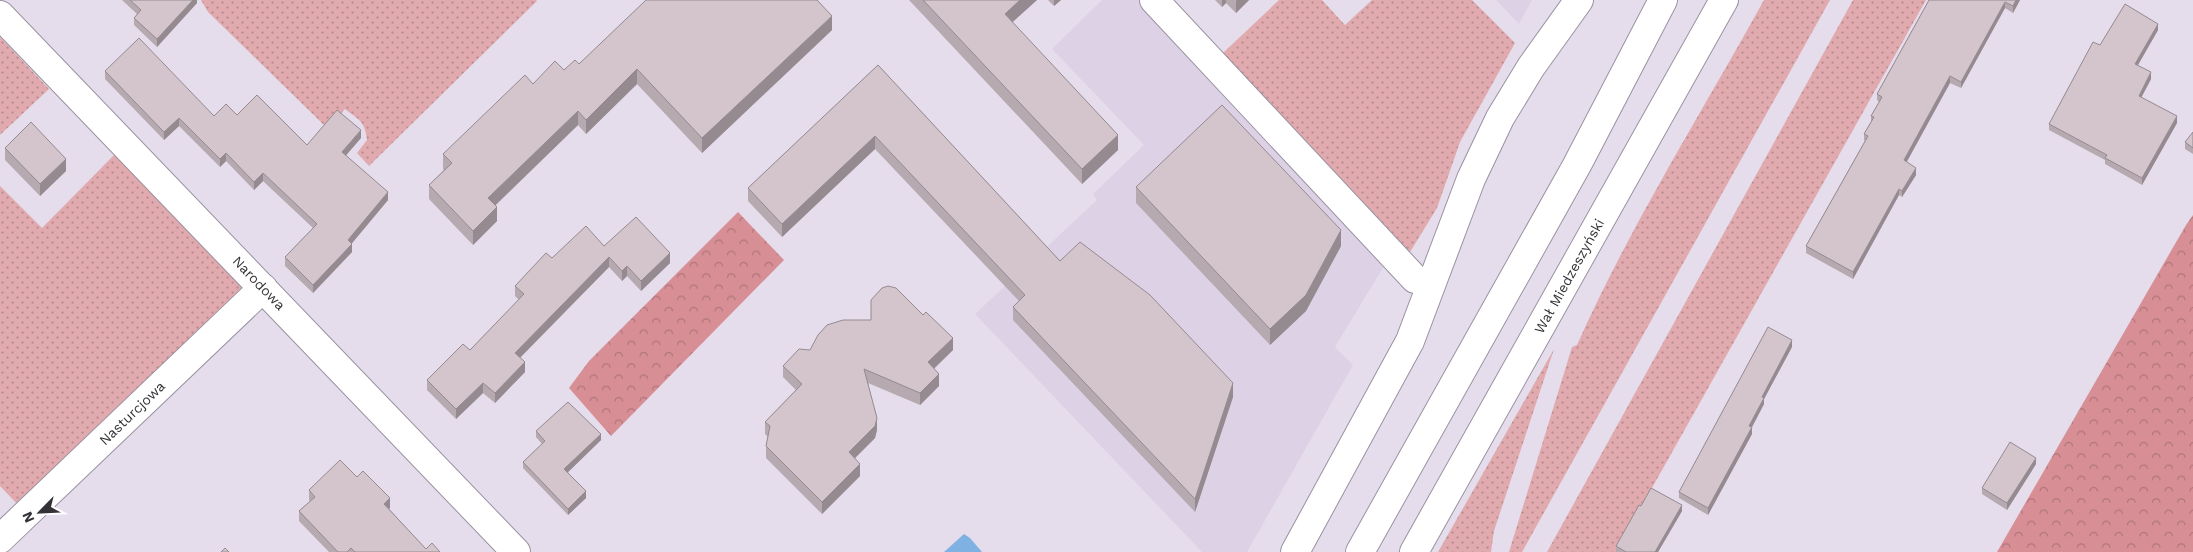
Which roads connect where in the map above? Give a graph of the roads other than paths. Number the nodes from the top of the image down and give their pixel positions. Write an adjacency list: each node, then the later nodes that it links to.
1 (1154, 0): 6 (street)
2 (1579, 0): 10 (street)
3 (1663, 0): 11 (street)
4 (1724, 0): 12 (street, Wał Miedzeszyński)
5 (0, 16): 7 (street, Narodowa)
6 (1415, 279)
7 (263, 288): 8 (street, Nasturcjowa); 9 (street, Narodowa)
8 (0, 539)
9 (516, 552)
10 (1295, 552)
11 (1360, 552)
12 (1414, 552)

